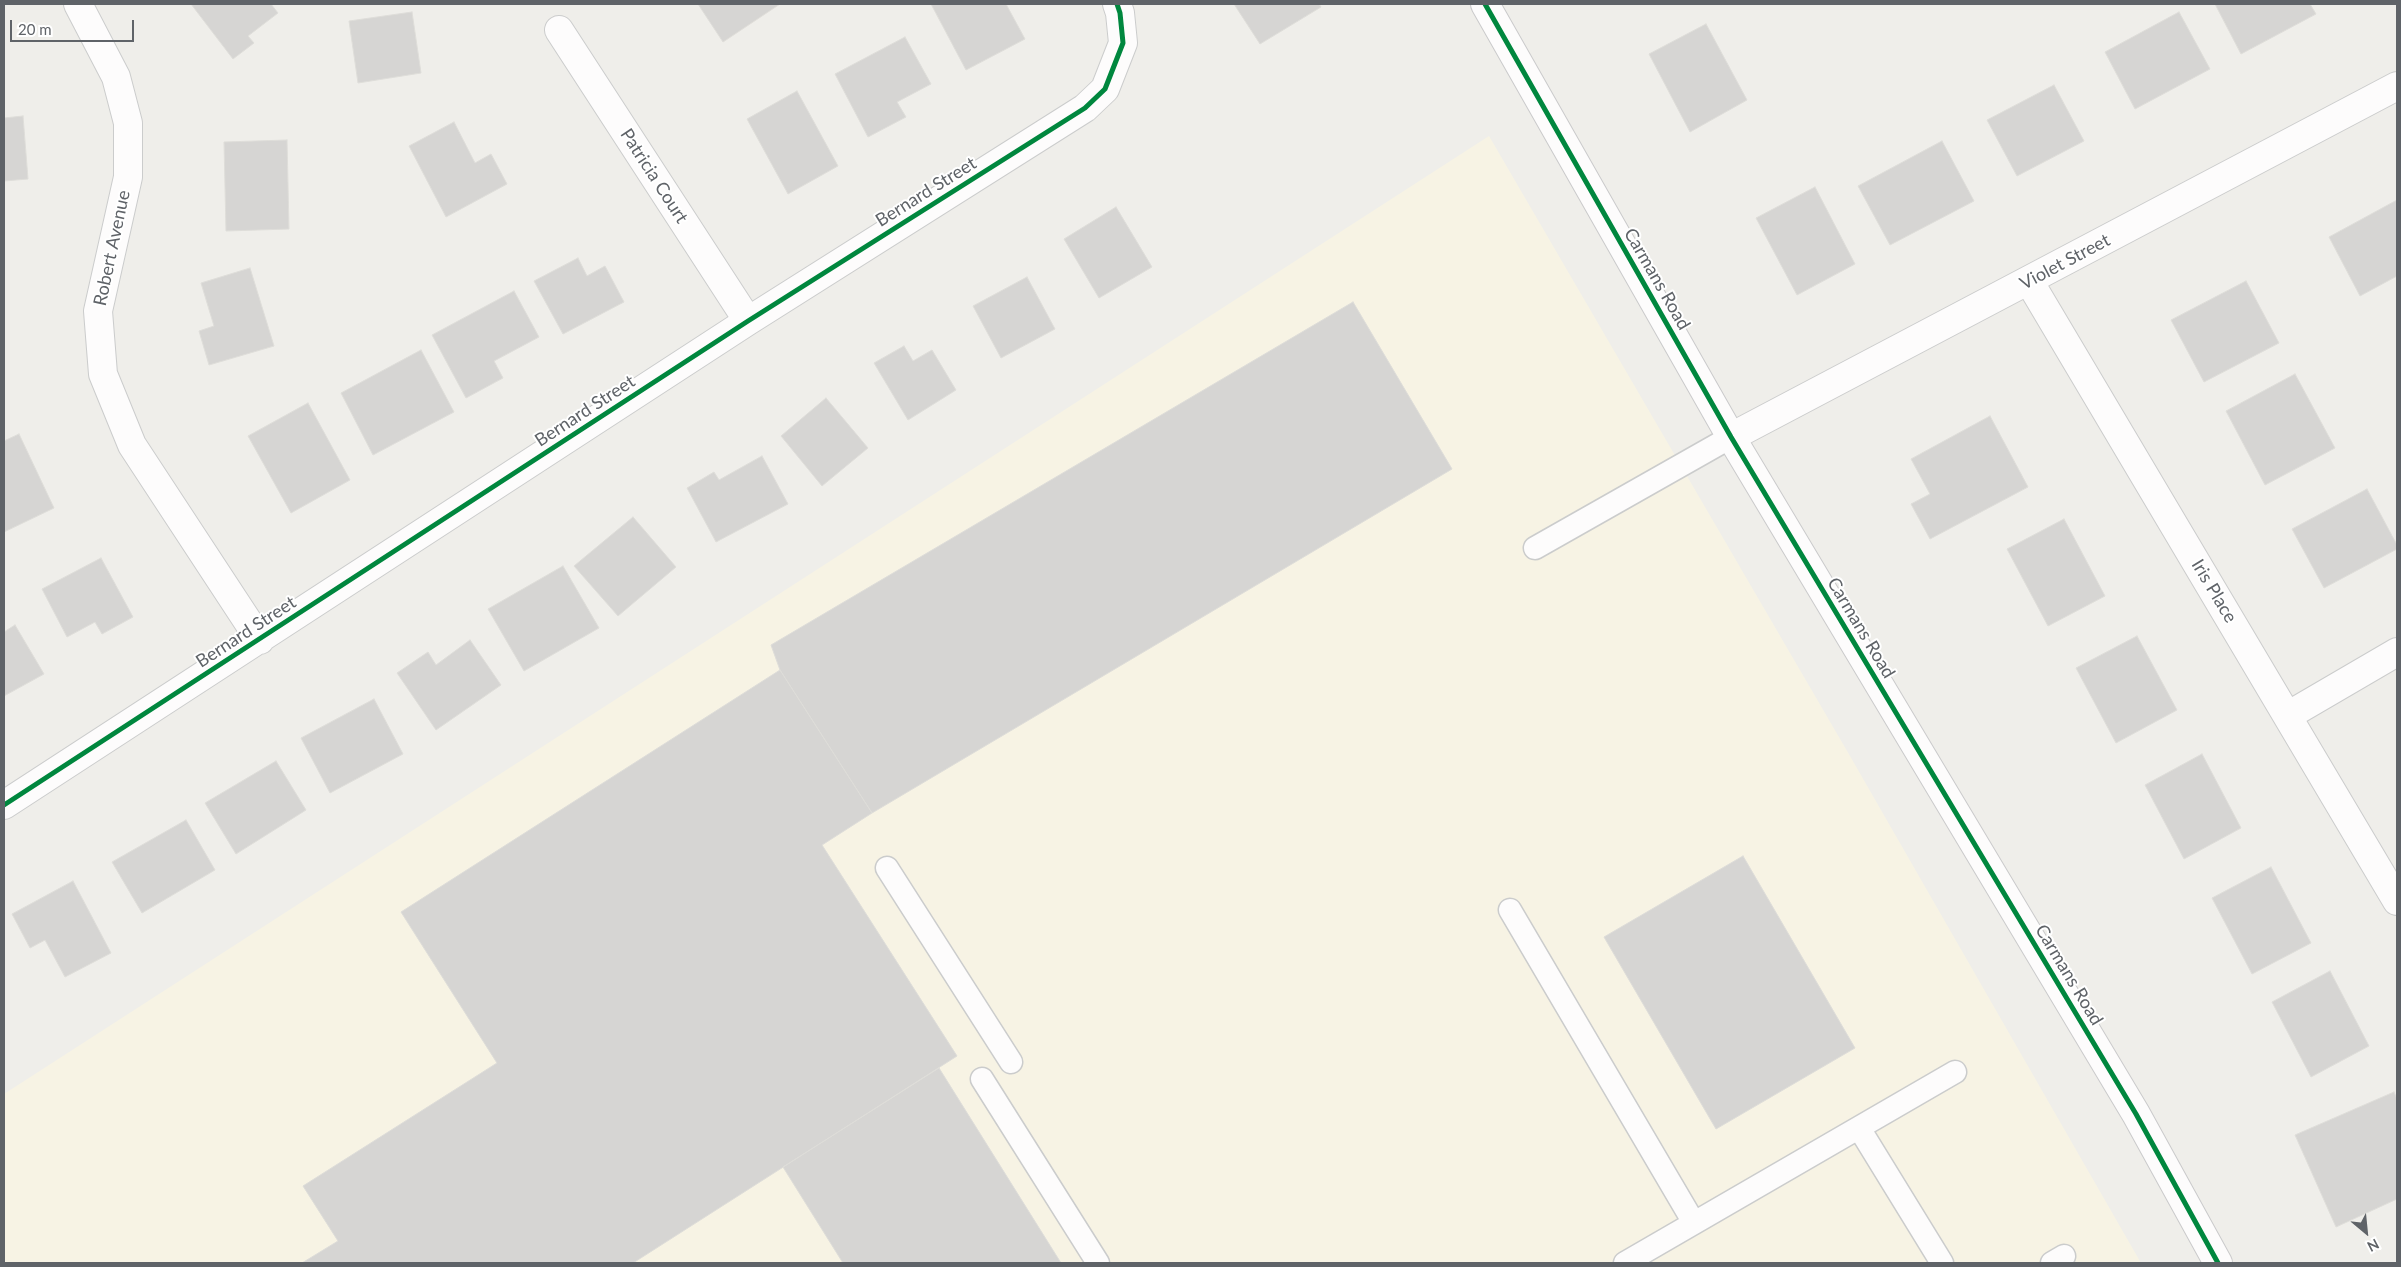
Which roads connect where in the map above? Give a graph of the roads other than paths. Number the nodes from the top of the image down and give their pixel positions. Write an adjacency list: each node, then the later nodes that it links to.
1 (78, 4): 10 (street, Robert Avenue)
2 (1117, 4): 7 (street, Bernard Street)
3 (1486, 4): 8 (street, Carmans Road)
4 (559, 30): 7 (street, Patricia Court)
5 (2397, 86): 6 (street, Violet Street)
6 (2029, 281): 8 (street, Violet Street); 12 (street, Iris Place)
7 (748, 321): 10 (street, Bernard Street)
8 (1731, 437): 9 (lane); 25 (street, Carmans Road)
9 (1535, 548)
10 (260, 640): 13 (street, Bernard Street)
11 (2397, 652): 12 (street)
12 (2289, 715): 15 (street, Iris Place)
13 (4, 805)
14 (887, 868): 17 (lane)
15 (2397, 901)
16 (1510, 910): 21 (lane)
17 (1011, 1062)
18 (1955, 1072): 20 (lane)
19 (982, 1079): 22 (lane)
20 (1859, 1128): 21 (lane); 24 (lane)
21 (1694, 1223): 23 (lane)
22 (1098, 1263)
23 (1625, 1263)
24 (1942, 1263)
25 (2218, 1263)

